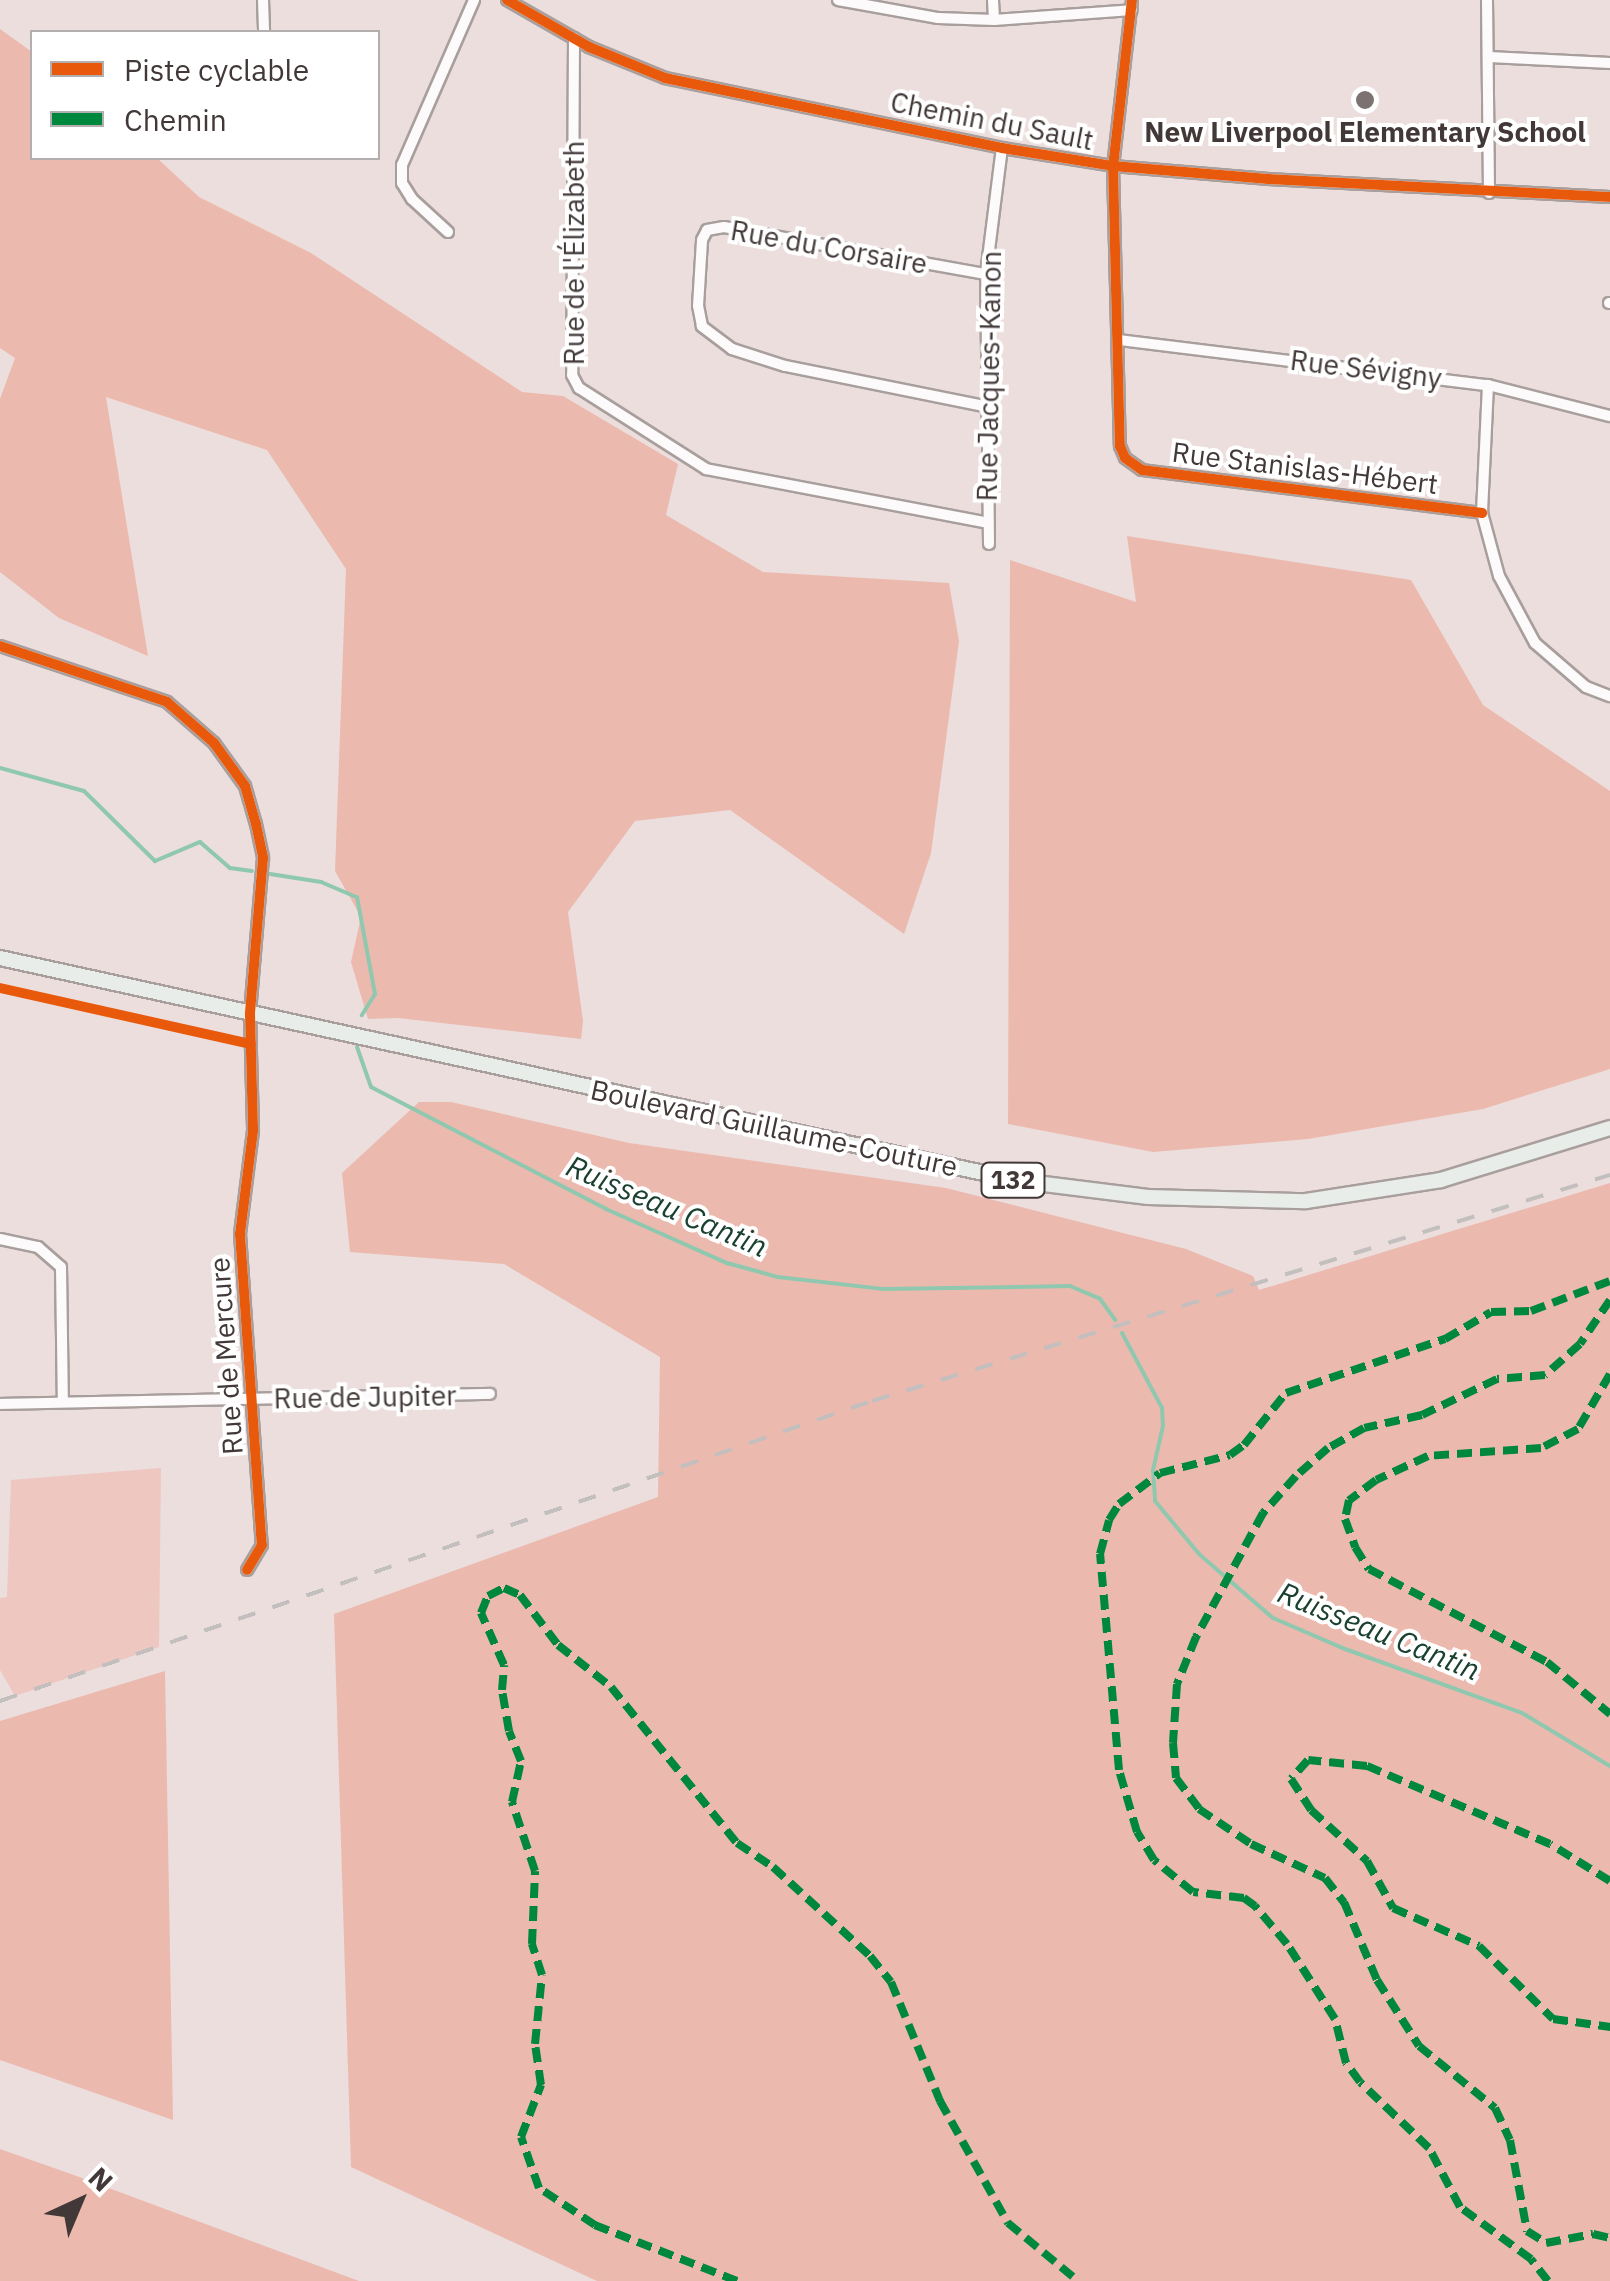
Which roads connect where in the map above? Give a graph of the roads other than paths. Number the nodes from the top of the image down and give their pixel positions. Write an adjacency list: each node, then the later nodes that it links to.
1 (263, 0): 9 (street)
2 (474, 0): 17 (street)
3 (507, 0): 10 (street, Chemin du Sault)
4 (838, 0): 8 (street)
5 (993, 0): 8 (street)
6 (1487, 0): 11 (street)
7 (1132, 5): 8 (street); 14 (street, Rue Stanislas-Hébert)
8 (994, 20)
9 (264, 30)
10 (574, 38): 13 (street, Chemin du Sault); 24 (street, Rue de l'Élizabeth)
11 (1489, 57): 12 (street); 15 (street)
12 (1610, 63)
13 (1002, 148): 14 (street, Chemin du Sault); 18 (street, Rue Jacques-Kanon)
14 (1112, 166): 15 (street, Chemin du Sault); 19 (street, Rue Stanislas-Hébert)
15 (1489, 193): 16 (street, Chemin du Sault)
16 (1610, 197)
17 (448, 232)
18 (986, 274): 21 (street, Rue Jacques-Kanon); 21 (street, Rue du Corsaire)
19 (1119, 340): 20 (street, Rue Sévigny); 23 (street, Rue Stanislas-Hébert)
20 (1488, 384): 22 (street, Rue Sévigny); 23 (street)
21 (984, 406): 24 (street, Rue Jacques-Kanon)
22 (1610, 416)
23 (1482, 513): 27 (street)
24 (988, 523): 25 (street, Rue Jacques-Kanon)
25 (989, 544)
26 (0, 646): 29 (street, Rue de Mercure)
27 (1610, 696)
28 (0, 958): 29 (main road, Boulevard Guillaume-Couture / 132)
29 (250, 1014): 30 (main road, Boulevard Guillaume-Couture / 132); 33 (street, Rue de Mercure)
30 (1610, 1128)
31 (0, 1239): 34 (street)
32 (490, 1394): 33 (street, Rue de Jupiter)
33 (252, 1399): 34 (street, Rue de Jupiter); 36 (street, Rue de Mercure)
34 (62, 1402): 35 (street, Rue de Jupiter)
35 (0, 1404)
36 (246, 1570)

